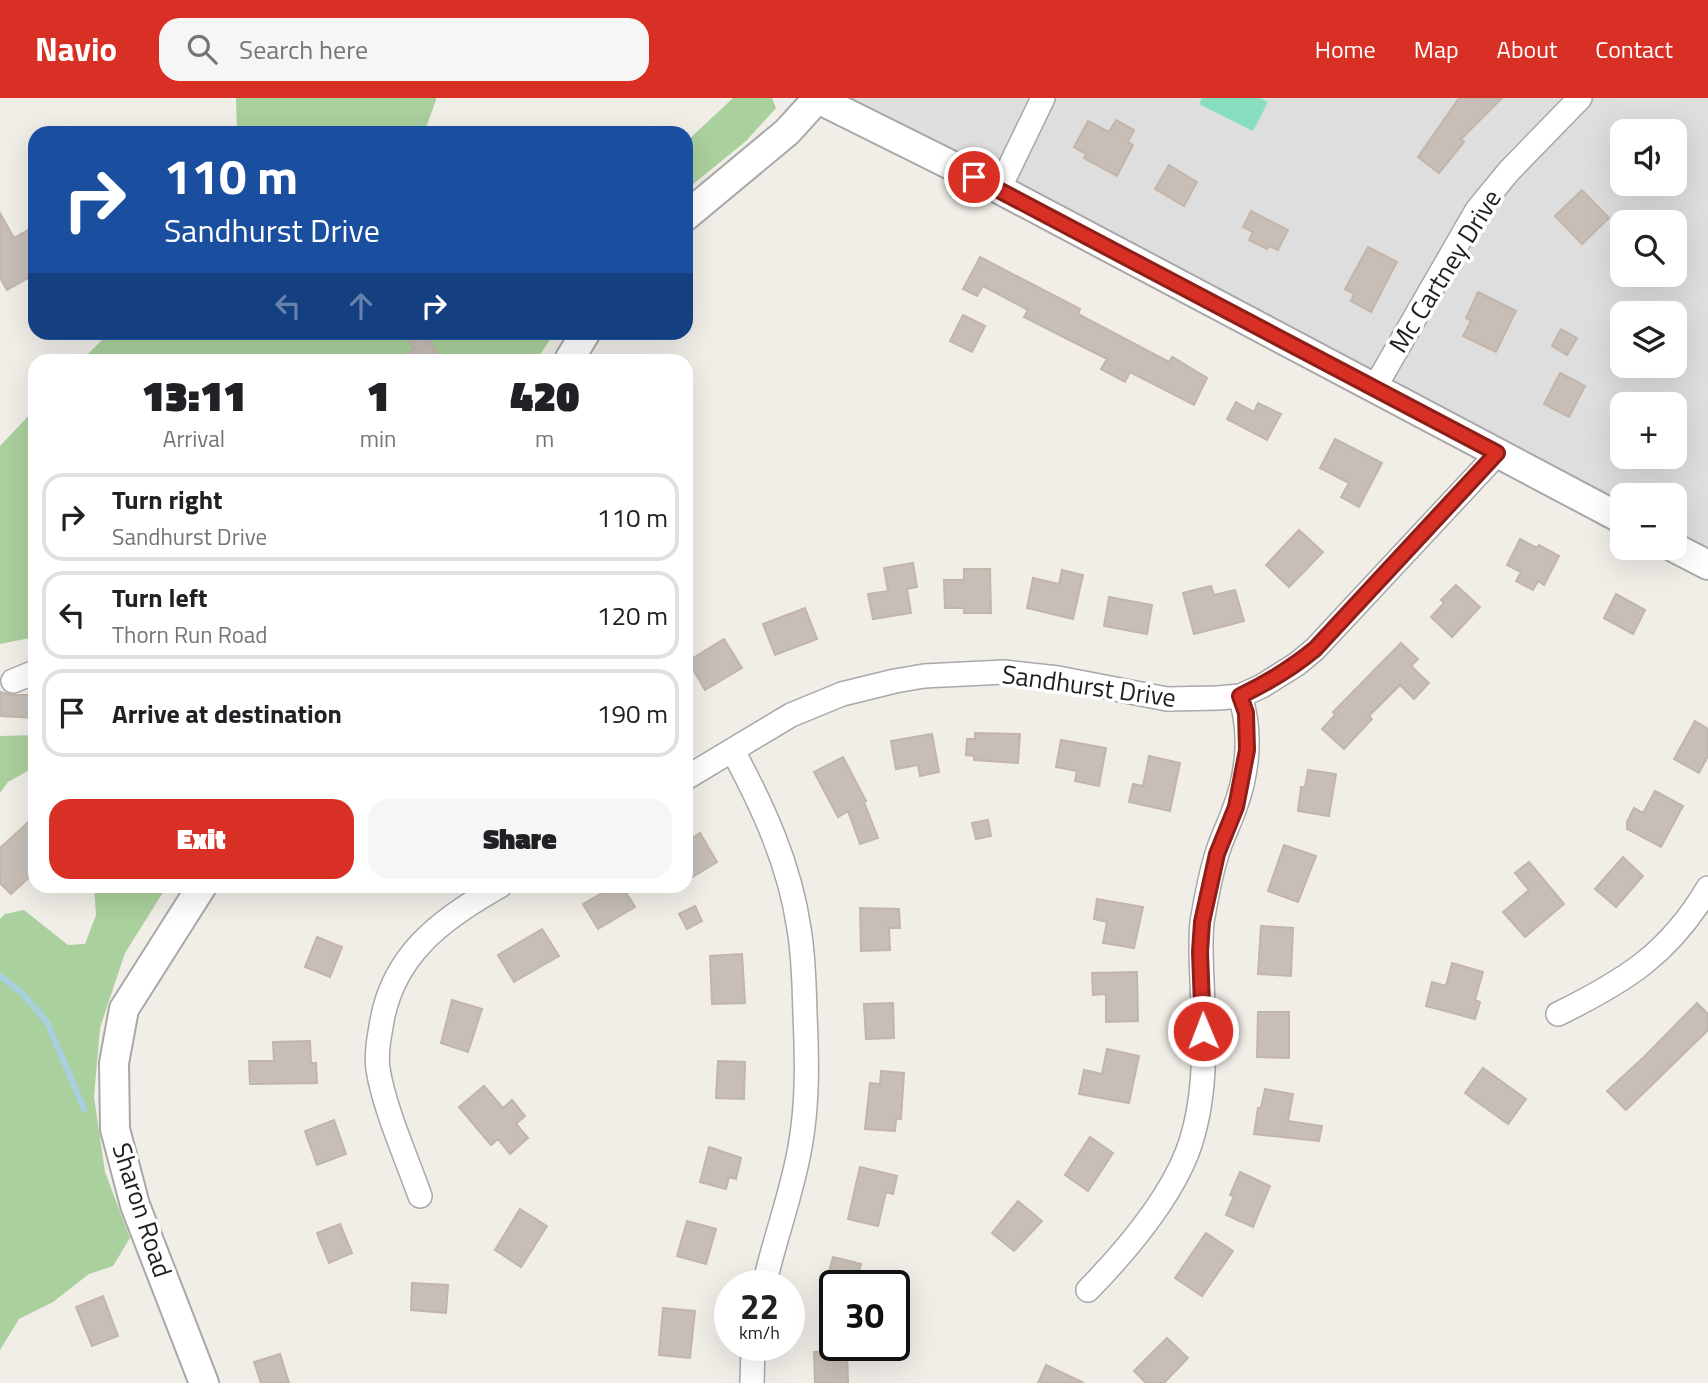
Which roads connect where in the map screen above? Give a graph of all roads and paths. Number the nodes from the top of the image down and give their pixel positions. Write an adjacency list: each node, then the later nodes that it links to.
1 (816, 98): 4 (street); 5 (street)
2 (1043, 98): 4 (street)
3 (1580, 98): 6 (street, Mc Cartney Drive)
4 (999, 189): 6 (street)
5 (693, 210)
6 (1375, 387): 7 (street)
7 (1497, 453): 8 (street); 13 (street, Sandhurst Drive)
8 (1610, 513)
9 (1687, 554): 10 (street)
10 (1708, 565)
11 (28, 675): 12 (street)
12 (13, 681)
13 (1240, 696): 14 (street, Sandhurst Drive); 22 (street)
14 (733, 751): 15 (street, Sandhurst Drive); 21 (street)
15 (693, 774)
16 (1708, 888): 19 (street)
17 (198, 893): 24 (street, Sharon Road)
18 (488, 893): 20 (street)
19 (1558, 1014)
20 (421, 1196)
21 (768, 1270)
22 (1088, 1290)
23 (753, 1361): 25 (street)
24 (204, 1383)
25 (752, 1383)

